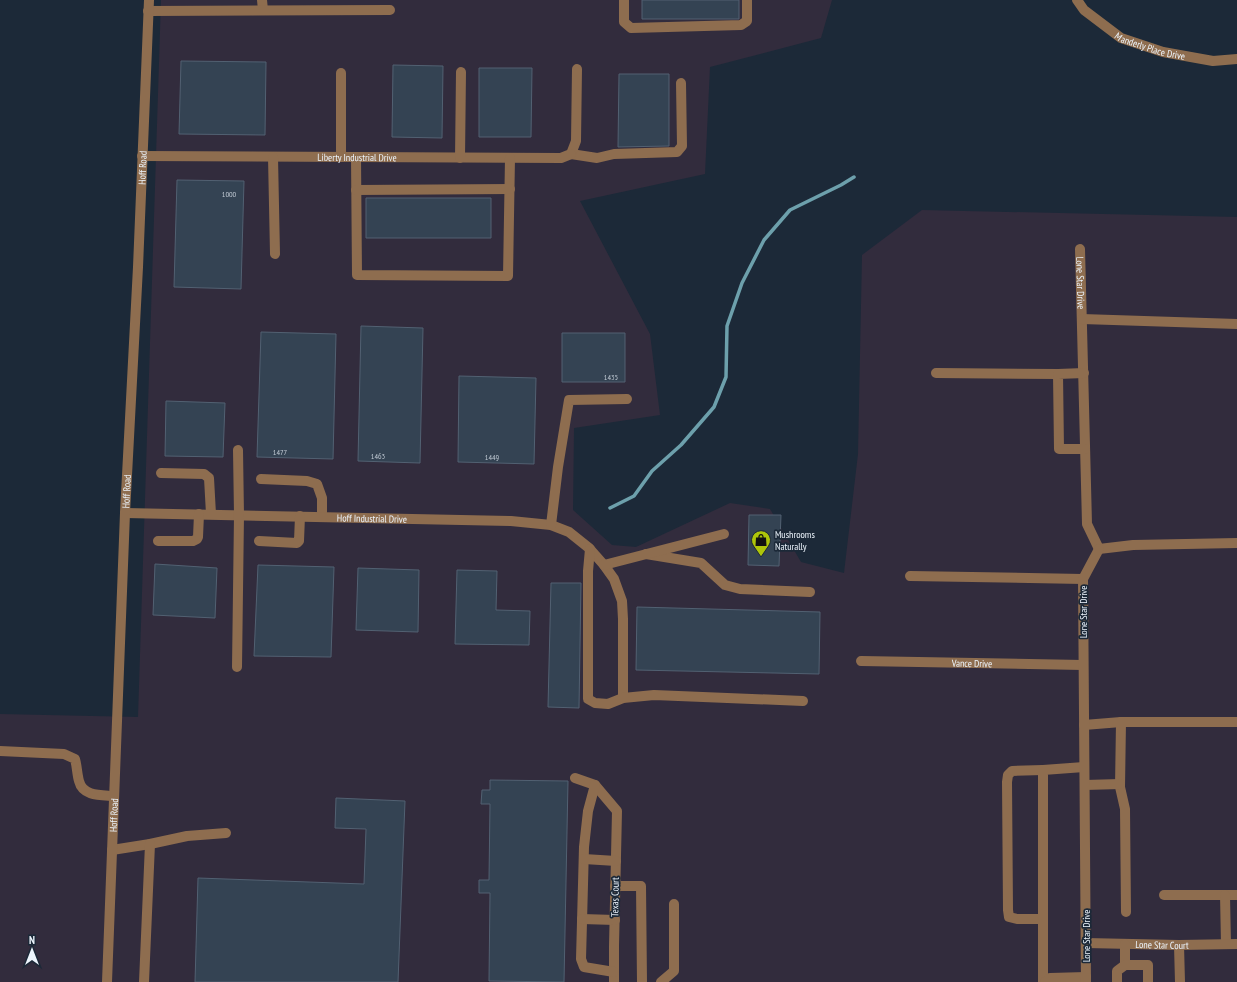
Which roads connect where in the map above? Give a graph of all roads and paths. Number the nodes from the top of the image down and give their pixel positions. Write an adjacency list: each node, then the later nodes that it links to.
1 (148, 0): 7 (street, Hoff Road)
2 (624, 0): 3 (street)
3 (747, 0)
4 (1077, 0): 8 (street, Manderly Place Drive)
5 (263, 5): 6 (street); 7 (street)
6 (390, 10)
7 (148, 11): 14 (street, Hoff Road)
8 (1237, 59)
9 (577, 68): 13 (street)
10 (461, 72): 18 (street)
11 (341, 74): 16 (street)
12 (681, 83): 13 (street)
13 (571, 154): 19 (street, Liberty Industrial Drive)
14 (142, 156): 15 (street, Liberty Industrial Drive); 34 (street, Hoff Road)
15 (273, 157): 16 (street, Liberty Industrial Drive); 23 (street)
16 (341, 157): 17 (street, Liberty Industrial Drive)
17 (356, 157): 18 (street, Liberty Industrial Drive); 21 (street)
18 (460, 158): 19 (street, Liberty Industrial Drive)
19 (510, 158): 20 (street)
20 (510, 189): 21 (street); 21 (street)
21 (356, 190)
22 (1080, 249): 24 (street, Lone Star Drive)
23 (275, 254)
24 (1082, 319): 25 (street); 28 (street, Lone Star Drive)
25 (1237, 324)
26 (936, 374): 27 (street)
27 (1058, 374): 28 (street); 30 (street)
28 (1084, 374): 30 (street, Lone Star Drive)
29 (627, 399): 40 (street)
30 (1085, 449): 46 (street, Lone Star Drive)
31 (238, 450): 37 (street)
32 (161, 473): 36 (street)
33 (261, 479): 39 (street)
34 (125, 513): 35 (street, Hoff Industrial Drive); 67 (street, Hoff Road)
35 (198, 514): 36 (street, Hoff Industrial Drive); 42 (street)
36 (211, 514): 37 (street, Hoff Industrial Drive)
37 (239, 515): 38 (street, Hoff Industrial Drive); 54 (street)
38 (300, 516): 39 (street, Hoff Industrial Drive); 43 (street)
39 (322, 517): 40 (street, Hoff Industrial Drive)
40 (551, 525): 45 (street, Hoff Industrial Drive)
41 (724, 534): 47 (street)
42 (158, 541)
43 (259, 542)
44 (1237, 543): 46 (street)
45 (590, 549): 48 (street, Hoff Industrial Drive); 55 (street)
46 (1099, 549): 50 (street, Lone Star Drive)
47 (646, 554): 48 (street); 51 (street)
48 (604, 565): 55 (street, Hoff Industrial Drive)
49 (910, 576): 50 (street)
50 (1083, 579): 53 (street, Lone Star Drive)
51 (810, 592)
52 (861, 661): 53 (street, Vance Drive)
53 (1083, 665): 59 (street, Lone Star Drive)
54 (237, 667)
55 (623, 698): 56 (street)
56 (803, 702)
57 (1121, 722): 58 (street); 59 (street); 64 (street)
58 (1237, 722)
59 (1084, 725): 61 (street, Lone Star Drive)
60 (0, 751): 67 (street)
61 (1084, 767): 62 (street); 66 (street, Lone Star Drive)
62 (1043, 770): 80 (street); 80 (street)
63 (575, 778): 65 (street)
64 (1120, 784): 66 (street); 78 (street)
65 (594, 785): 71 (street); 72 (street, Texas Court)
66 (1085, 785): 82 (street, Lone Star Drive)
67 (114, 796): 70 (street, Hoff Road)
68 (226, 833): 69 (street)
69 (150, 844): 70 (street); 91 (street)
70 (112, 850): 90 (street, Hoff Road)
71 (584, 859): 72 (street); 79 (street)
72 (616, 861): 73 (street, Texas Court)
73 (616, 886): 81 (street, Texas Court); 92 (street)
74 (1164, 895): 75 (street)
75 (1225, 895): 76 (street); 85 (street)
76 (1237, 895)
77 (674, 904): 93 (street)
78 (1126, 912)
79 (582, 919): 81 (street); 88 (street)
80 (1043, 919): 94 (street)
81 (615, 920): 88 (street, Texas Court)
82 (1086, 943): 83 (street, Lone Star Court); 89 (street, Lone Star Drive)
83 (1125, 944): 84 (street, Lone Star Court); 87 (street)
84 (1179, 944): 85 (street, Lone Star Court); 97 (street)
85 (1226, 944): 86 (street, Lone Star Court)
86 (1237, 944)
87 (1125, 965): 95 (street); 96 (street)
88 (614, 977)
89 (1086, 980): 94 (street)
90 (107, 982)
91 (144, 982)
92 (642, 982)
93 (661, 982)
94 (1044, 982)
95 (1117, 982)
96 (1148, 982)
97 (1180, 982)

